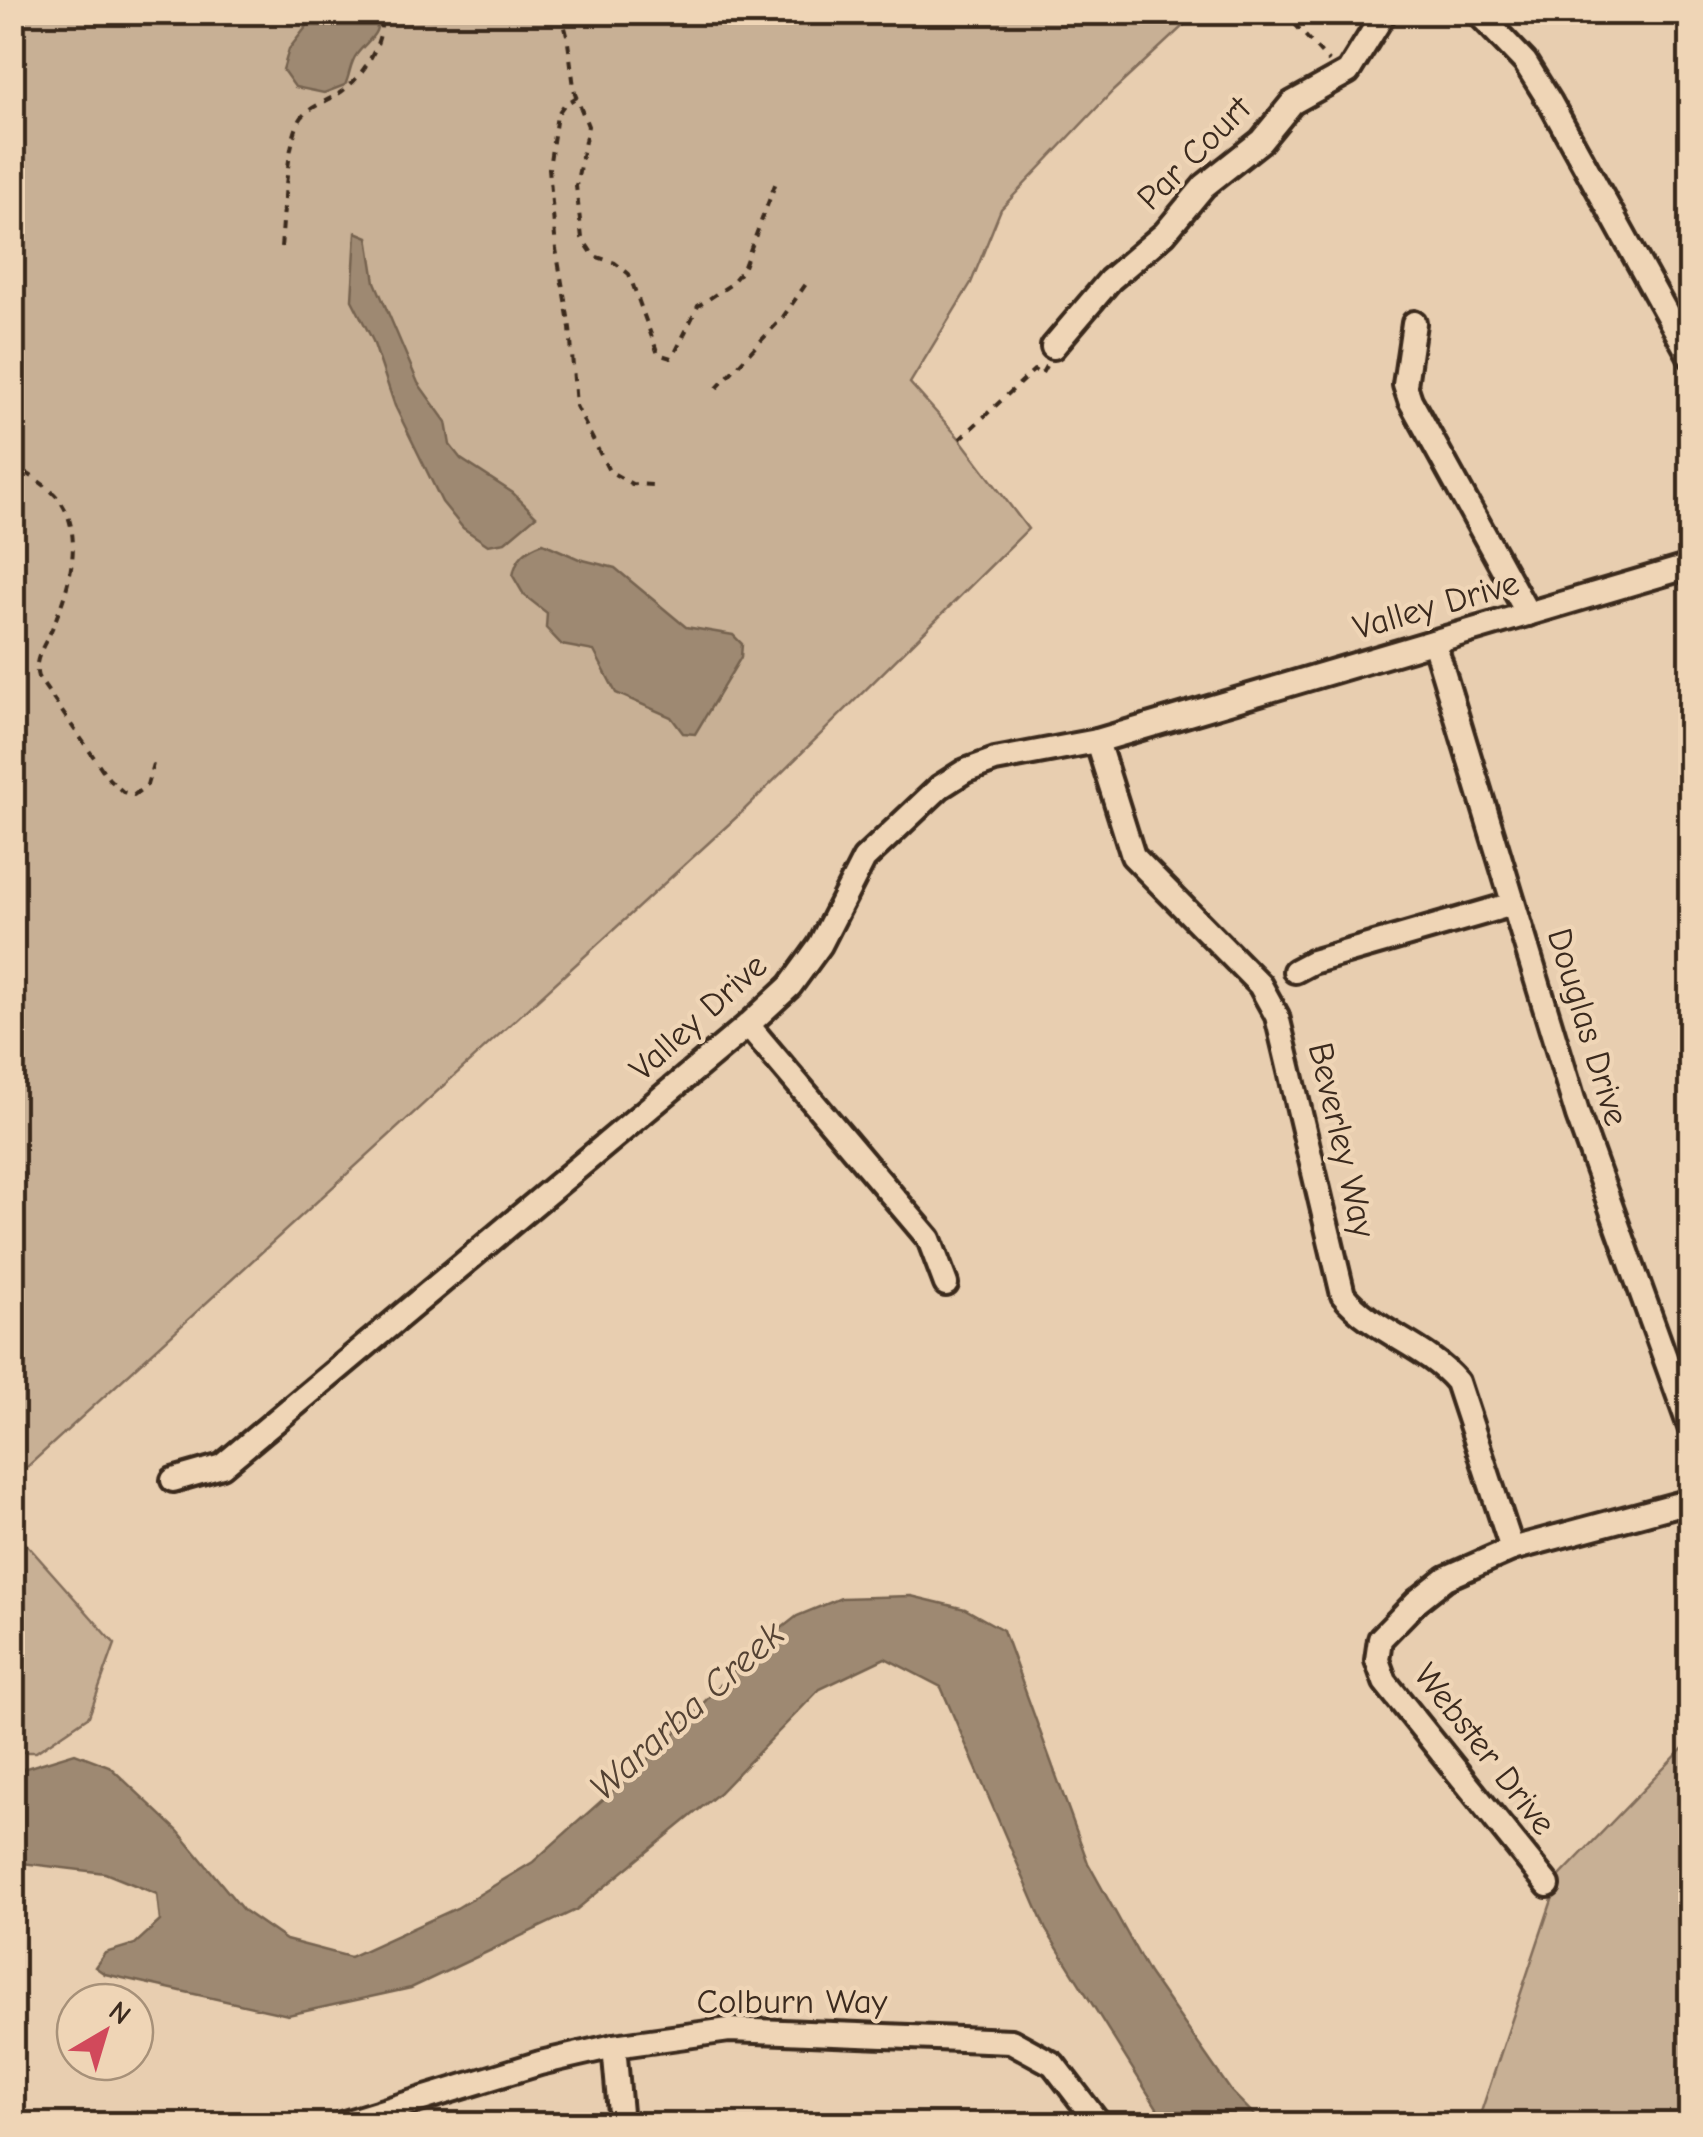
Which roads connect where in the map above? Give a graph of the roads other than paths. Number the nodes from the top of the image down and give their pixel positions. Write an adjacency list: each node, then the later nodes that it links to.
1 (1384, 12): 4 (street, Par Court)
2 (1478, 12): 5 (street)
3 (1414, 323): 7 (street)
4 (1053, 347)
5 (1690, 356)
6 (1690, 566): 7 (street, Valley Drive)
7 (1528, 614): 8 (street, Valley Drive)
8 (1434, 642): 9 (street, Valley Drive); 10 (street, Douglas Drive)
9 (1097, 741): 12 (street, Valley Drive); 17 (street, Beverley Way)
10 (1513, 904): 11 (street); 14 (street, Douglas Drive)
11 (1296, 970)
12 (748, 1025): 13 (street); 15 (street, Valley Drive)
13 (946, 1284)
14 (1690, 1427)
15 (174, 1480)
16 (1690, 1501): 17 (street, Webster Drive)
17 (1512, 1549): 18 (street, Webster Drive)
18 (1548, 1885)
19 (614, 2046): 20 (street, Colburn Way); 21 (street); 22 (street, Colburn Way)
20 (341, 2124)
21 (621, 2124)
22 (1100, 2124)

